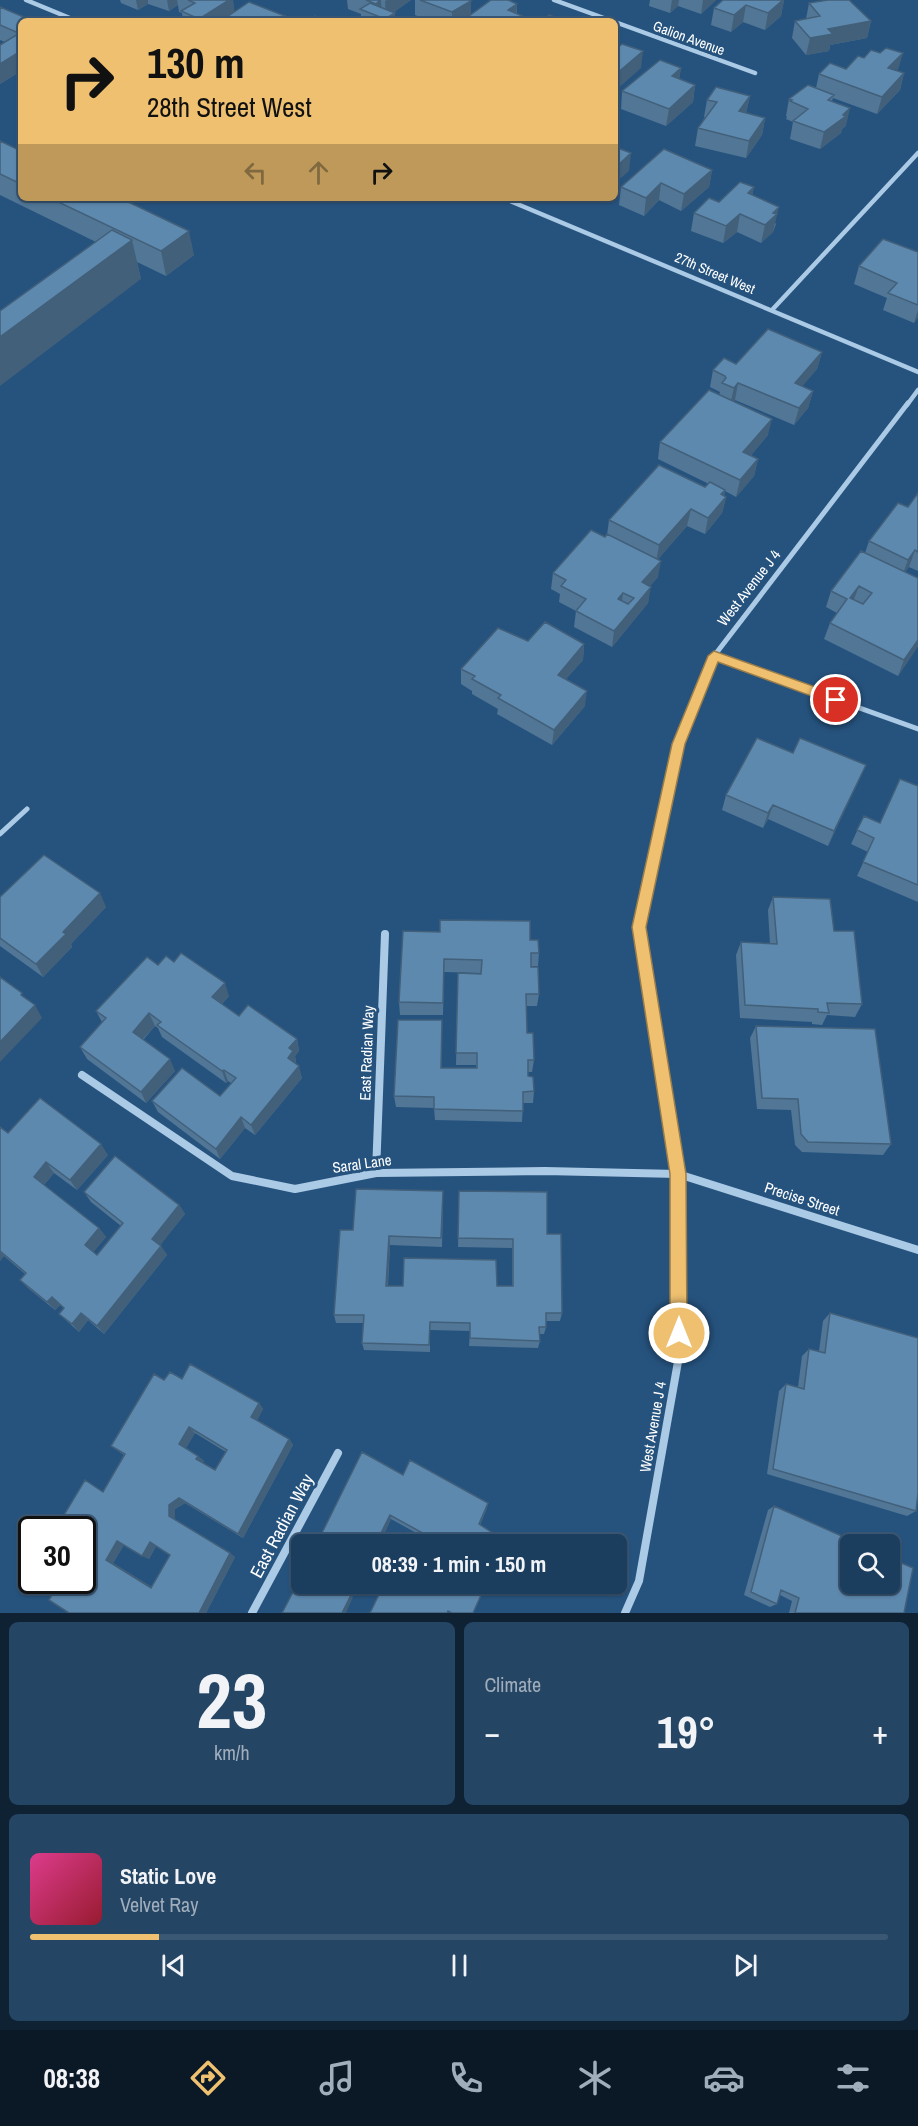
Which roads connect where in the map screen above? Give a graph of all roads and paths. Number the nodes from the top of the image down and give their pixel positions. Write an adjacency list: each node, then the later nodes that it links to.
1 (26, 0): 3 (street)
2 (554, 0): 4 (street, Galion Avenue)
3 (70, 18)
4 (602, 18)
5 (618, 24): 6 (street, Galion Avenue)
6 (755, 73)
7 (918, 153): 9 (street)
8 (510, 201): 9 (street, 27th Street West)
9 (772, 310): 10 (street, 27th Street West)
10 (918, 372)
11 (918, 390): 12 (street, West Avenue J 4)
12 (714, 656): 13 (street); 19 (street, West Avenue J 4)
13 (918, 729)
14 (27, 809): 15 (street)
15 (0, 834)
16 (384, 934): 18 (street, East Radian Way)
17 (82, 1075): 18 (street, Saral Lane)
18 (376, 1173): 19 (street, Saral Lane)
19 (678, 1174): 20 (street, Precise Street); 23 (street, West Avenue J 4)
20 (918, 1250)
21 (338, 1452): 22 (street, East Radian Way)
22 (252, 1613)
23 (626, 1613)

